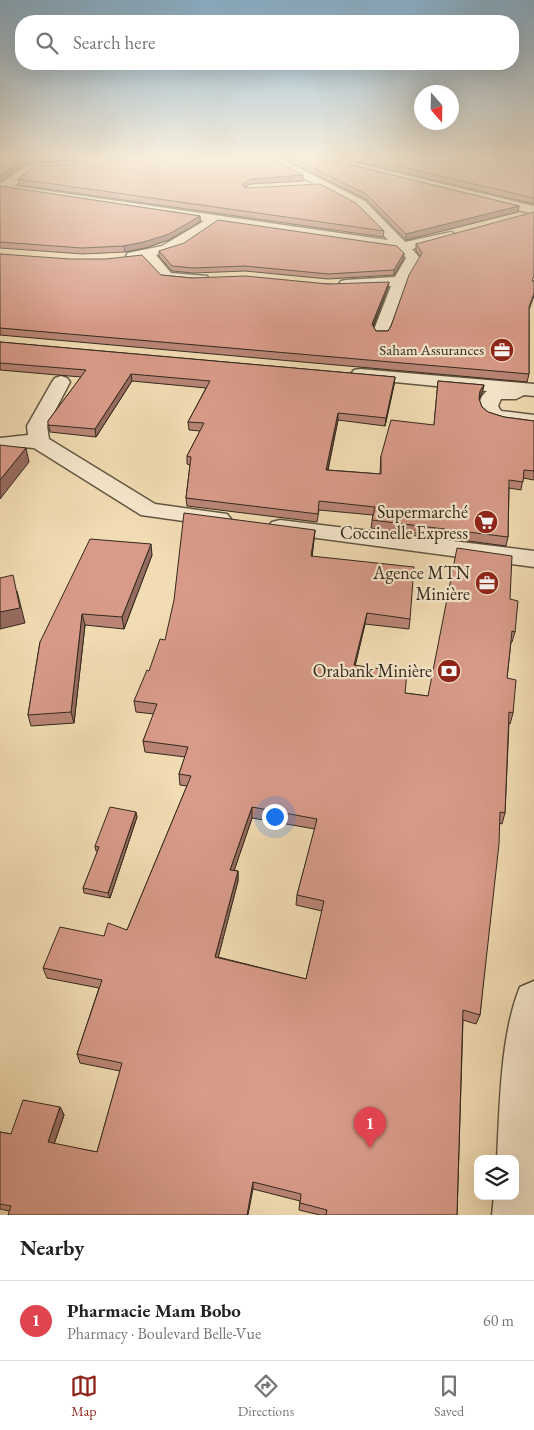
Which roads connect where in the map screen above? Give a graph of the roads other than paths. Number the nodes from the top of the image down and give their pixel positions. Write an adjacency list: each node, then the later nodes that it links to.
1 (187, 214): 4 (street)
2 (370, 214): 7 (street)
3 (529, 214): 5 (street)
4 (217, 218): 7 (street); 8 (street)
5 (516, 218)
6 (461, 233): 7 (street)
7 (402, 246): 11 (street)
8 (146, 253): 9 (street); 10 (street)
9 (120, 258)
10 (219, 278)
11 (400, 281): 12 (street); 13 (street)
12 (328, 285)
13 (381, 332)
14 (346, 373): 16 (street)
15 (61, 382): 19 (street)
16 (534, 390)
17 (534, 395): 18 (street)
18 (534, 421)
19 (39, 442): 20 (street); 21 (street)
20 (0, 444)
21 (534, 559)
22 (534, 1001): 23 (street)
23 (516, 1215)

